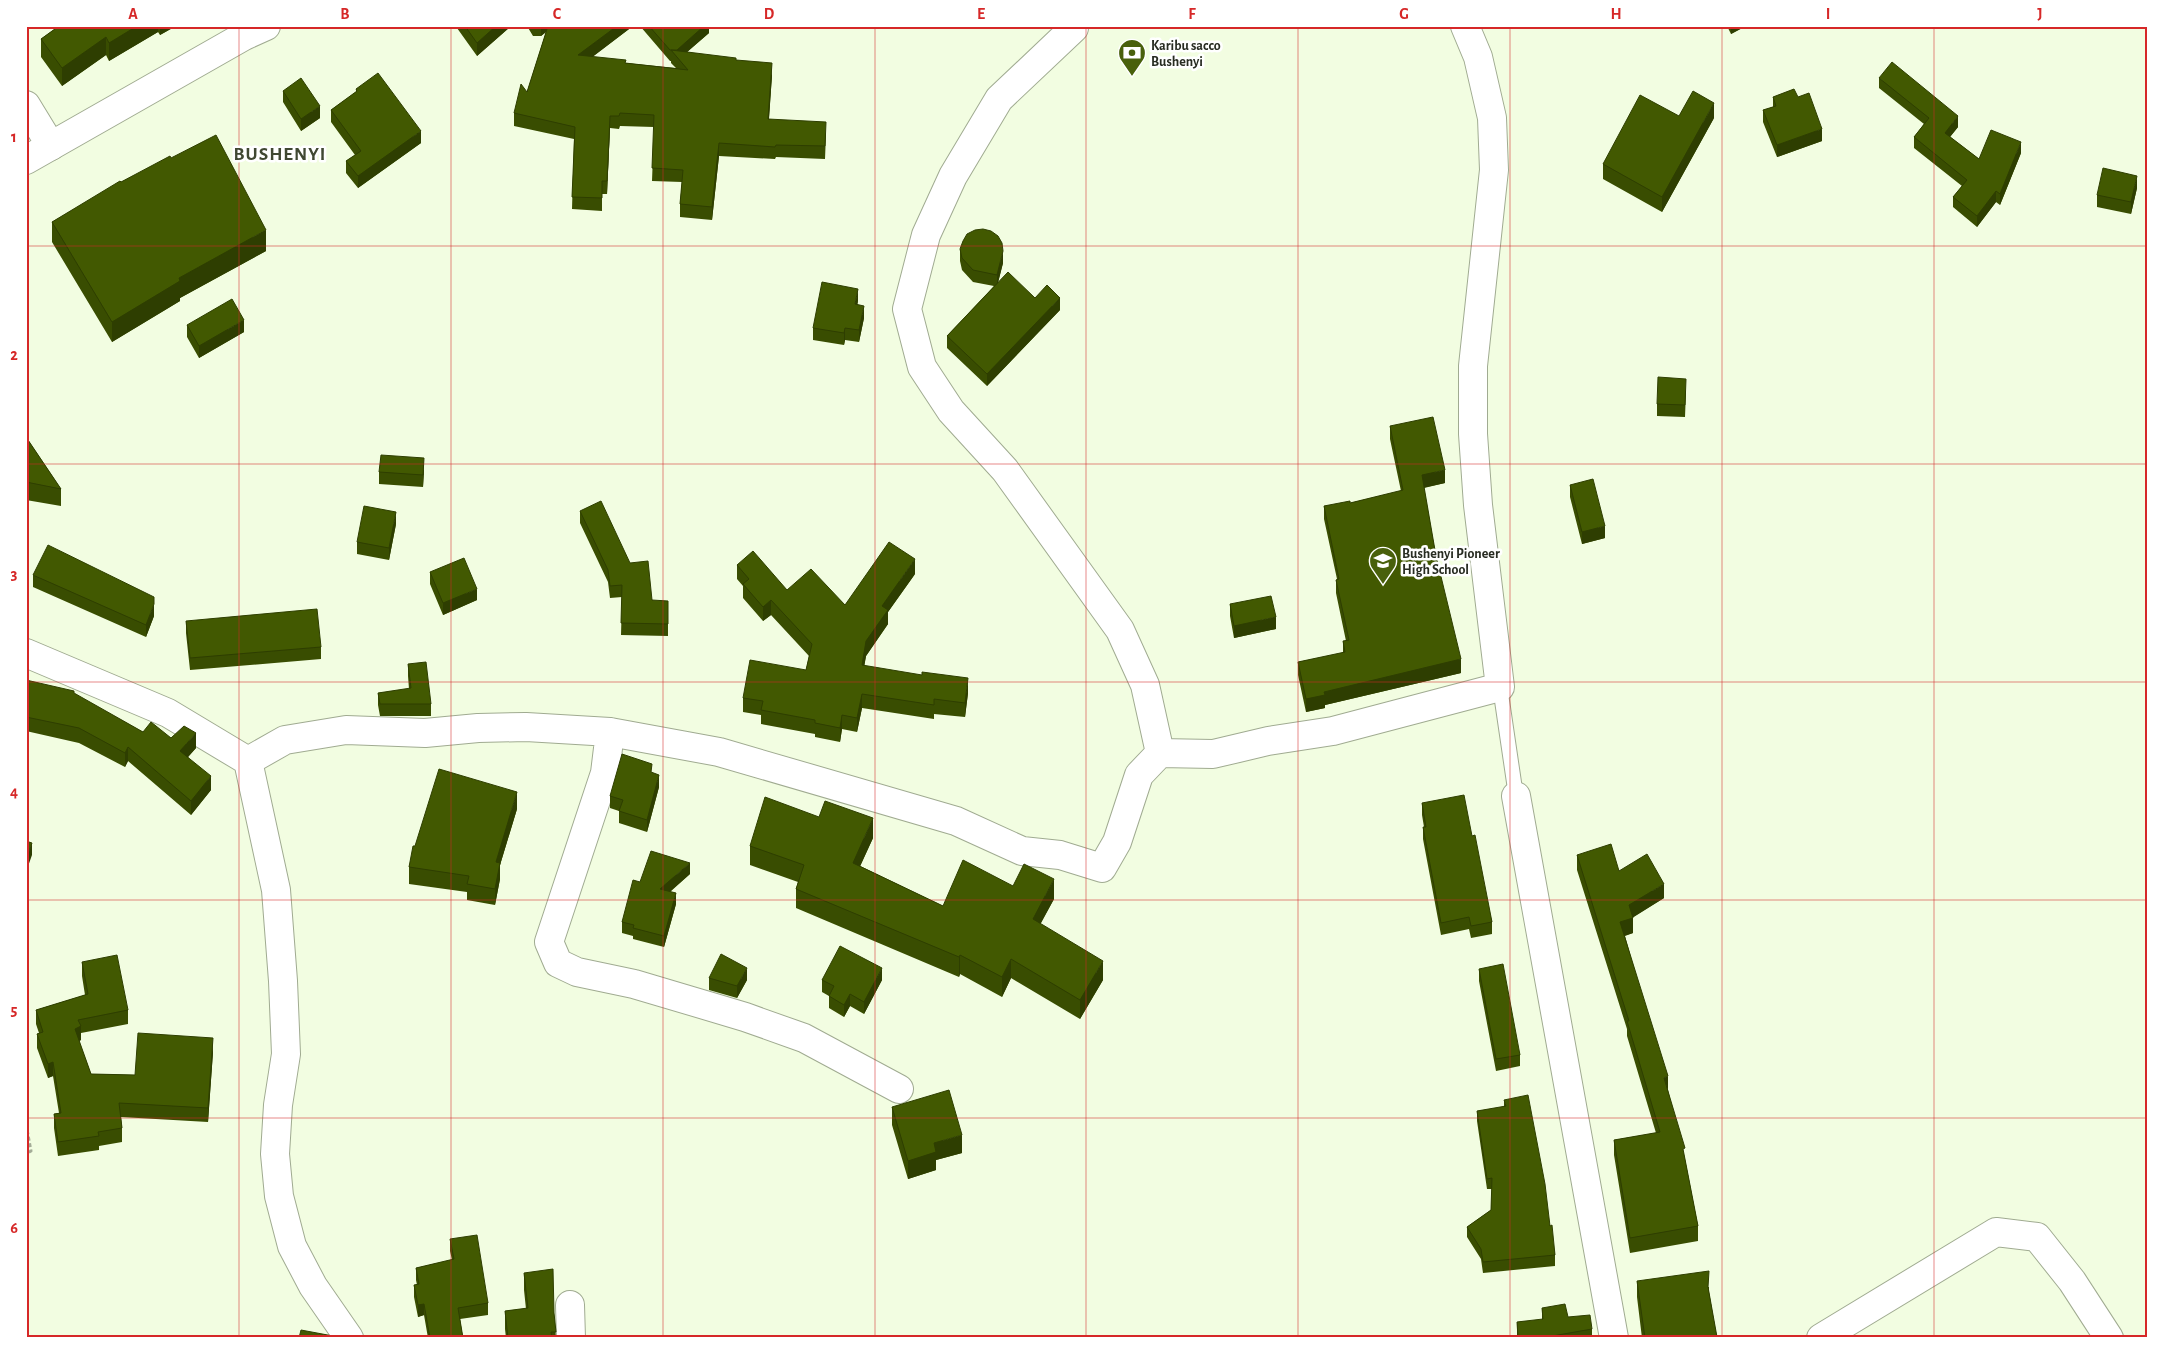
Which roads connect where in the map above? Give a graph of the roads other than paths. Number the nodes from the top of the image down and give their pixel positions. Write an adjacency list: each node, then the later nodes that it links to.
1 (1465, 26): 8 (street)
2 (1074, 28): 10 (street)
3 (255, 31): 5 (street)
4 (26, 105): 5 (street)
5 (50, 146): 6 (street)
6 (26, 160)
7 (26, 653): 11 (street)
8 (1500, 687): 10 (street); 12 (lane)
9 (610, 732): 10 (street); 11 (street); 13 (street)
10 (1160, 753)
11 (248, 761): 15 (street)
12 (1516, 796): 17 (street)
13 (899, 1089)
14 (570, 1305): 16 (street)
15 (349, 1338)
16 (571, 1338)
17 (1614, 1338)
18 (1821, 1338): 19 (street)
19 (2109, 1338)

